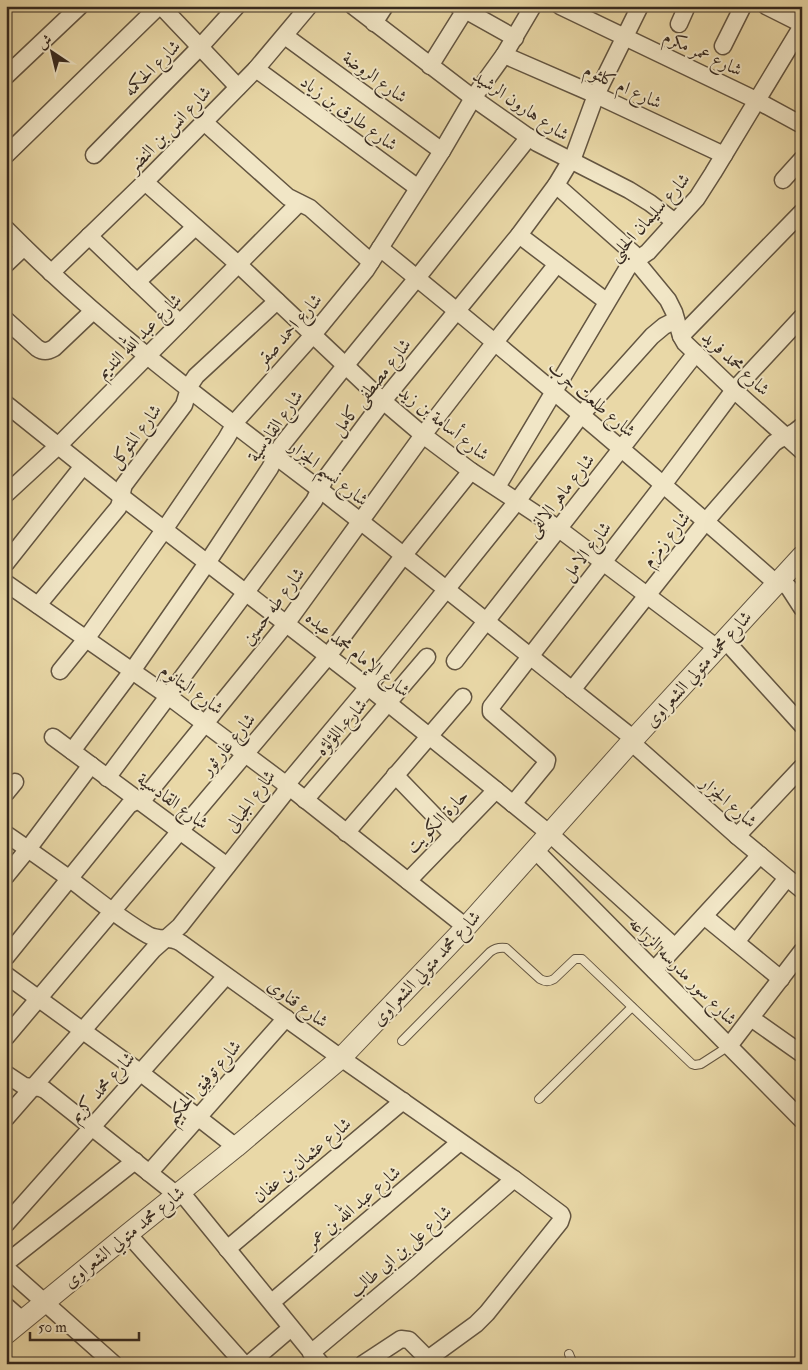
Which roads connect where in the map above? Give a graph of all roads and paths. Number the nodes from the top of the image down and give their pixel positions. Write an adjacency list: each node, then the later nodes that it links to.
1 (80, 6): 26 (street)
2 (160, 6): 21 (street); 35 (street)
3 (237, 6): 21 (street, شارع الحكمه)
4 (309, 6): 17 (street, شارع انس بن النضر)
5 (353, 6): 14 (street, شارع هارون الرشيد)
6 (385, 6): 14 (street)
7 (533, 6): 18 (street, شارع احمد صقر)
8 (560, 6): 19 (street, شارع عمر مكرم)
9 (640, 6): 19 (street, شارع مصطفى كامل)
10 (687, 6): 15 (street)
11 (744, 6): 20 (street)
12 (766, 6): 16 (street)
13 (468, 9): 18 (street); 24 (street)
14 (374, 23): 24 (street, شارع هارون الرشيد)
15 (679, 24)
16 (802, 25): 22 (street, شارع سليمان الحلبى)
17 (285, 36): 25 (street, شارع انس بن النضر); 34 (street, شارع الروضة)
18 (515, 38): 23 (street, شارع احمد صقر)
19 (624, 38): 28 (street, شارع مصطفى كامل); 30 (street, شارع عمر مكرم)
20 (723, 46)
21 (200, 48): 27 (street); 36 (street, شارع الحكمه)
22 (796, 49): 30 (street, شارع سليمان الحلبى)
23 (504, 55): 28 (street, شارع ام كلثوم); 29 (street, شارع احمد صقر)
24 (430, 66): 29 (street, شارع هارون الرشيد)
25 (256, 69): 27 (street, شارع انس بن النضر); 43 (street, شارع طارق بن زياد)
26 (6, 76)
27 (238, 87): 31 (street, شارع انس بن النضر)
28 (596, 95): 37 (street, شارع ام كلثوم); 39 (street, شارع مصطفى كامل)
29 (473, 98): 33 (street, شارع هارون الرشيد); 34 (street, شارع احمد صقر)
30 (756, 100): 32 (street, شارع عمر مكرم); 37 (street, شارع سليمان الحلبى)
31 (204, 122): 41 (street, شارع انس بن النضر); 44 (street)
32 (802, 125)
33 (528, 137): 39 (street, شارع هارون الرشيد); 59 (street, شارع القادسية)
34 (442, 151): 43 (street, شارع احمد صقر)
35 (6, 155)
36 (94, 155)
37 (724, 155): 46 (street, شارع سليمان الحلبى)
38 (802, 159): 40 (street)
39 (571, 161): 42 (street, شارع مصطفى كامل); 46 (street, شارع هارون الرشيد)
40 (783, 180)
41 (145, 182): 47 (street, شارع أسامة بن زيد); 50 (street, شارع انس بن النضر)
42 (556, 185): 49 (street, شارع مصطفى كامل); 53 (street, شارع محمد فريد)
43 (418, 188): 52 (street, شارع احمد صقر)
44 (299, 203): 54 (street); 57 (street, شارع عبد الله النديم)
45 (802, 212): 70 (street)
46 (675, 222): 53 (street, شارع سليمان الحلبى)
47 (195, 227): 57 (street, شارع أسامة بن زيد); 60 (street)
48 (6, 230): 51 (street, شارع نسيم الجزار)
49 (519, 235): 56 (street); 63 (street, شارع مصطفى كامل)
50 (89, 236): 58 (street, شارع انس بن النضر); 60 (street)
51 (24, 247): 55 (street); 58 (street, شارع نسيم الجزار)
52 (380, 248): 54 (street, شارع احمد صقر); 59 (street, شارع طلعت حرب)
53 (637, 259): 62 (street, شارع سليمان الحلبى); 66 (street, شارع محمد فريد)
54 (371, 262): 69 (street, شارع احمد صقر)
55 (6, 264)
56 (557, 264): 62 (street); 71 (street, شارع طه حسين)
57 (238, 265): 61 (street, شارع أسامة بن زيد); 67 (street, شارع عبد الله النديم)
58 (50, 273): 64 (street, شارع نسيم الجزار)
59 (418, 278): 63 (street, شارع طلعت حرب); 74 (street, شارع القادسية)
60 (137, 282): 67 (street)
61 (277, 301): 69 (street, شارع أسامة بن زيد); 75 (street, شارع المتوكل)
62 (606, 301): 77 (street, شارع سليمان الحلبى)
63 (456, 310): 71 (street, شارع طلعت حرب); 78 (street, شارع مصطفى كامل)
64 (93, 311): 68 (street); 73 (street, شارع نسيم الجزار)
65 (802, 317): 76 (street, شارع الامل)
66 (676, 320): 70 (street, شارع محمد فريد); 80 (street, شارع الجبالى)
67 (180, 323): 73 (street, شارع عبد الله النديم)
68 (9, 328)
69 (312, 336): 74 (street, شارع أسامة بن زيد); 81 (street, شارع احمد صقر)
70 (681, 336): 72 (street, شارع محمد فريد)
71 (495, 342): 77 (street, شارع طلعت حرب); 83 (street, شارع طه حسين)
72 (696, 353): 76 (street, شارع محمد فريد); 86 (street, شارع ماهر الالفى)
73 (148, 355): 75 (street, شارع نسيم الجزار); 85 (street, شارع عبد الله النديم)
74 (345, 366): 78 (street, شارع أسامة بن زيد); 88 (street, شارع القادسية)
75 (189, 390): 81 (street, شارع نسيم الجزار); 95 (street, شارع المتوكل)
76 (734, 390): 84 (street, شارع محمد فريد); 91 (street, شارع الامل)
77 (554, 392): 80 (street, شارع طلعت حرب); 92 (street, شارع سليمان الحلبى)
78 (383, 401): 83 (street, شارع أسامة بن زيد); 93 (street, شارع مصطفى كامل)
79 (9, 412): 85 (street, شارع الإمام محمد عبده)
80 (581, 415): 86 (street, شارع طلعت حرب); 96 (street, شارع الجبالى)
81 (234, 425): 88 (street, شارع نسيم الجزار); 100 (street, شارع احمد صقر)
82 (802, 426): 84 (street, شارع زمزم)
83 (424, 435): 90 (street, شارع أسامة بن زيد); 98 (street, شارع طه حسين)
84 (787, 437): 87 (street, شارع محمد فريد); 97 (street, شارع زمزم)
85 (58, 446): 89 (street, شارع الإمام محمد عبده); 94 (street, شارع عبد الله النديم)
86 (621, 449): 91 (street, شارع طلعت حرب); 99 (street, شارع ماهر الالفى)
87 (802, 450)
88 (275, 456): 93 (street, شارع نسيم الجزار); 105 (street, شارع القادسية)
89 (83, 466): 95 (street, شارع الإمام محمد عبده); 104 (street)
90 (471, 470): 92 (street, شارع أسامة بن زيد); 101 (street, شارع غار ثور)
91 (663, 485): 97 (street, شارع طلعت حرب); 103 (street, شارع الامل)
92 (497, 487): 96 (street, شارع أسامة بن زيد)
93 (320, 490): 98 (street, شارع نسيم الجزار); 109 (street, شارع مصطفى كامل)
94 (6, 494)
95 (122, 497): 100 (street, شارع الإمام محمد عبده); 111 (street, شارع المتوكل)
96 (518, 500): 99 (street, شارع أسامة بن زيد); 108 (street, شارع الجبالى)
97 (706, 521): 106 (street, شارع طلعت حرب); 110 (street, شارع زمزم)
98 (360, 522): 101 (street, شارع نسيم الجزار); 114 (street, شارع طه حسين)
99 (559, 529): 103 (street, شارع أسامة بن زيد); 113 (street, شارع ماهر الالفى)
100 (164, 530): 105 (street, شارع الإمام محمد عبده); 115 (street, شارع احمد صقر)
101 (404, 556): 108 (street, شارع نسيم الجزار); 117 (street, شارع غار ثور)
102 (802, 556): 106 (street, شارع محمد متولي الشعراوى)
103 (603, 562): 110 (street, شارع أسامة بن زيد); 119 (street, شارع الامل)
104 (6, 563)
105 (206, 563): 109 (street, شارع الإمام محمد عبده); 122 (street, شارع القادسية)
106 (778, 581): 112 (street, شارع طلعت حرب); 116 (street, شارع محمد متولي الشعراوى)
107 (6, 583): 111 (street, شارع البتانوم)
108 (446, 589): 113 (street, شارع نسيم الجزار); 123 (street, شارع الجبالى)
109 (246, 593): 114 (street, شارع الإمام محمد عبده); 125 (street, شارع مصطفى كامل)
110 (647, 594): 116 (street, شارع أسامة بن زيد); 124 (street, شارع زمزم)
111 (38, 605): 115 (street, شارع البتانوم)
112 (802, 608)
113 (487, 622): 119 (street, شارع نسيم الجزار); 120 (street, شارع ماهر الالفى)
114 (286, 624): 117 (street, شارع الإمام محمد عبده); 128 (street, شارع طه حسين)
115 (86, 639): 121 (street, شارع احمد صقر); 122 (street, شارع البتانوم)
116 (721, 644): 129 (street); 132 (street, شارع محمد متولي الشعراوى)
117 (328, 656): 123 (street, شارع الإمام محمد عبده); 134 (street, شارع غار ثور)
118 (427, 656): 127 (street, شارع اللؤلؤه)
119 (530, 656): 124 (street, شارع نسيم الجزار); 143 (street, شارع الامل)
120 (456, 662)
121 (60, 671)
122 (132, 671): 125 (street, شارع البتانوم); 133 (street, شارع القادسية)
123 (368, 687): 127 (street, شارع الإمام محمد عبده); 139 (street, شارع الجبالى)
124 (572, 690): 132 (street, شارع نسيم الجزار)
125 (168, 696): 128 (street, شارع البتانوم); 138 (street, شارع مصطفى كامل)
126 (463, 697): 130 (street)
127 (388, 703): 130 (street, شارع الإمام محمد عبده); 142 (street, شارع اللؤلؤه)
128 (205, 724): 134 (street, شارع البتانوم); 141 (street, شارع طه حسين)
129 (802, 725)
130 (429, 736): 137 (street); 140 (street, شارع الإمام محمد عبده)
131 (53, 737): 133 (street, شارع القادسية)
132 (633, 741): 148 (street, شارع محمد متولي الشعراوى); 149 (street, شارع الجزار)
133 (72, 752): 135 (street, شارع القادسية)
134 (246, 754): 139 (street, شارع البتانوم); 144 (street, شارع غار ثور)
135 (90, 765): 138 (street, شارع القادسية); 150 (street)
136 (802, 767): 149 (street)
137 (395, 775): 145 (street); 147 (street)
138 (107, 778): 141 (street, شارع القادسية)
139 (288, 786): 142 (street, شارع البتانوم); 153 (street, شارع الجبالى)
140 (496, 790): 143 (street, شارع الإمام محمد عبده); 147 (street, حارة الكويت)
141 (138, 800): 144 (street, شارع القادسية); 156 (street, شارع طه حسين)
142 (305, 800): 145 (street, شارع البتانوم)
143 (513, 804): 148 (street, شارع الإمام محمد عبده)
144 (181, 831): 153 (street, شارع القادسية); 159 (street, شارع غار ثور)
145 (346, 833): 157 (street, شارع البتانوم)
146 (6, 834): 150 (street, شارع قناوى)
147 (452, 834): 157 (street, حارة الكويت)
148 (550, 834): 151 (street, شارع محمد متولي الشعراوى); 164 (street, شارع الإمام محمد عبده)
149 (737, 836): 152 (street, شارع الجزار)
150 (28, 849): 154 (street); 156 (street, شارع قناوى)
151 (535, 850): 161 (street, شارع محمد متولي الشعراوى); 167 (street, شارع سور مدرسه الزراعه)
152 (760, 855): 155 (street, شارع الجزار); 160 (street)
153 (227, 866): 162 (street, شارع الجبالى)
154 (6, 876)
155 (787, 878): 158 (street, شارع الجزار); 163 (street)
156 (69, 879): 159 (street, شارع قناوى); 166 (street, شارع طه حسين)
157 (408, 881): 161 (street, شارع البتانوم)
158 (802, 890)
159 (112, 912): 162 (street, شارع قناوى); 171 (street, شارع غار ثور)
160 (704, 916): 163 (street); 164 (street)
161 (466, 927): 180 (street, شارع محمد متولي الشعراوى)
162 (166, 938): 169 (street, شارع قناوى); 175 (street, شارع الجبالى)
163 (736, 942): 170 (street)
164 (675, 947): 167 (street)
165 (802, 951): 170 (street)
166 (6, 957)
167 (654, 970): 178 (street, شارع سور مدرسه الزراعه)
168 (6, 975): 171 (street)
169 (226, 976): 173 (street, شارع قناوى); 181 (street, شارع محمد كريم)
170 (781, 979): 174 (street)
171 (38, 998): 175 (street); 176 (street, شارع غار ثور)
172 (632, 1007): 177 (lane); 178 (lane); 184 (lane)
173 (286, 1018): 180 (street, شارع قناوى); 187 (street, شارع توفيق الحكيم)
174 (751, 1018): 178 (street); 179 (street)
175 (83, 1030): 181 (street); 183 (street, شارع الجبالى)
176 (6, 1037)
177 (402, 1041)
178 (729, 1046): 188 (street, شارع سور مدرسه الزراعه)
179 (802, 1054)
180 (341, 1058): 185 (street, شارع قناوى); 191 (street, شارع محمد متولي الشعراوى)
181 (141, 1073): 187 (street); 189 (street, شارع محمد كريم)
182 (6, 1074): 183 (street)
183 (34, 1087): 186 (street, شارع الجبالى); 189 (street)
184 (539, 1099)
185 (403, 1101): 190 (street, شارع قناوى); 198 (street, شارع عثمان بن عفان)
186 (6, 1118)
187 (198, 1118): 191 (street); 193 (street, شارع توفيق الحكيم)
188 (802, 1120)
189 (92, 1127): 192 (street); 196 (street, شارع محمد كريم)
190 (460, 1142): 194 (street, شارع قناوى); 202 (street, شارع عبد الله بن عمر)
191 (236, 1148): 195 (street, شارع محمد متولي الشعراوى)
192 (135, 1161): 193 (street); 199 (street)
193 (150, 1173): 195 (street)
194 (514, 1178): 208 (street, شارع على بن ابى طالب); 212 (street, شارع قناوى)
195 (179, 1193): 197 (street, شارع محمد متولي الشعراوى); 198 (street)
196 (6, 1224)
197 (128, 1234): 201 (street, شارع محمد متولي الشعراوى); 210 (street)
198 (227, 1249): 202 (street)
199 (6, 1263)
200 (6, 1268): 201 (street)
201 (44, 1302): 204 (street, شارع محمد متولي الشعراوى); 209 (street)
202 (272, 1302): 205 (street)
203 (6, 1306): 204 (street)
204 (22, 1320): 206 (street, شارع محمد متولي الشعراوى)
205 (291, 1328): 208 (street); 211 (street)
206 (6, 1334)
207 (569, 1354): 213 (lane)
208 (316, 1358)
209 (111, 1363)
210 (244, 1364)
211 (249, 1364)
212 (363, 1364)
213 (573, 1364)

